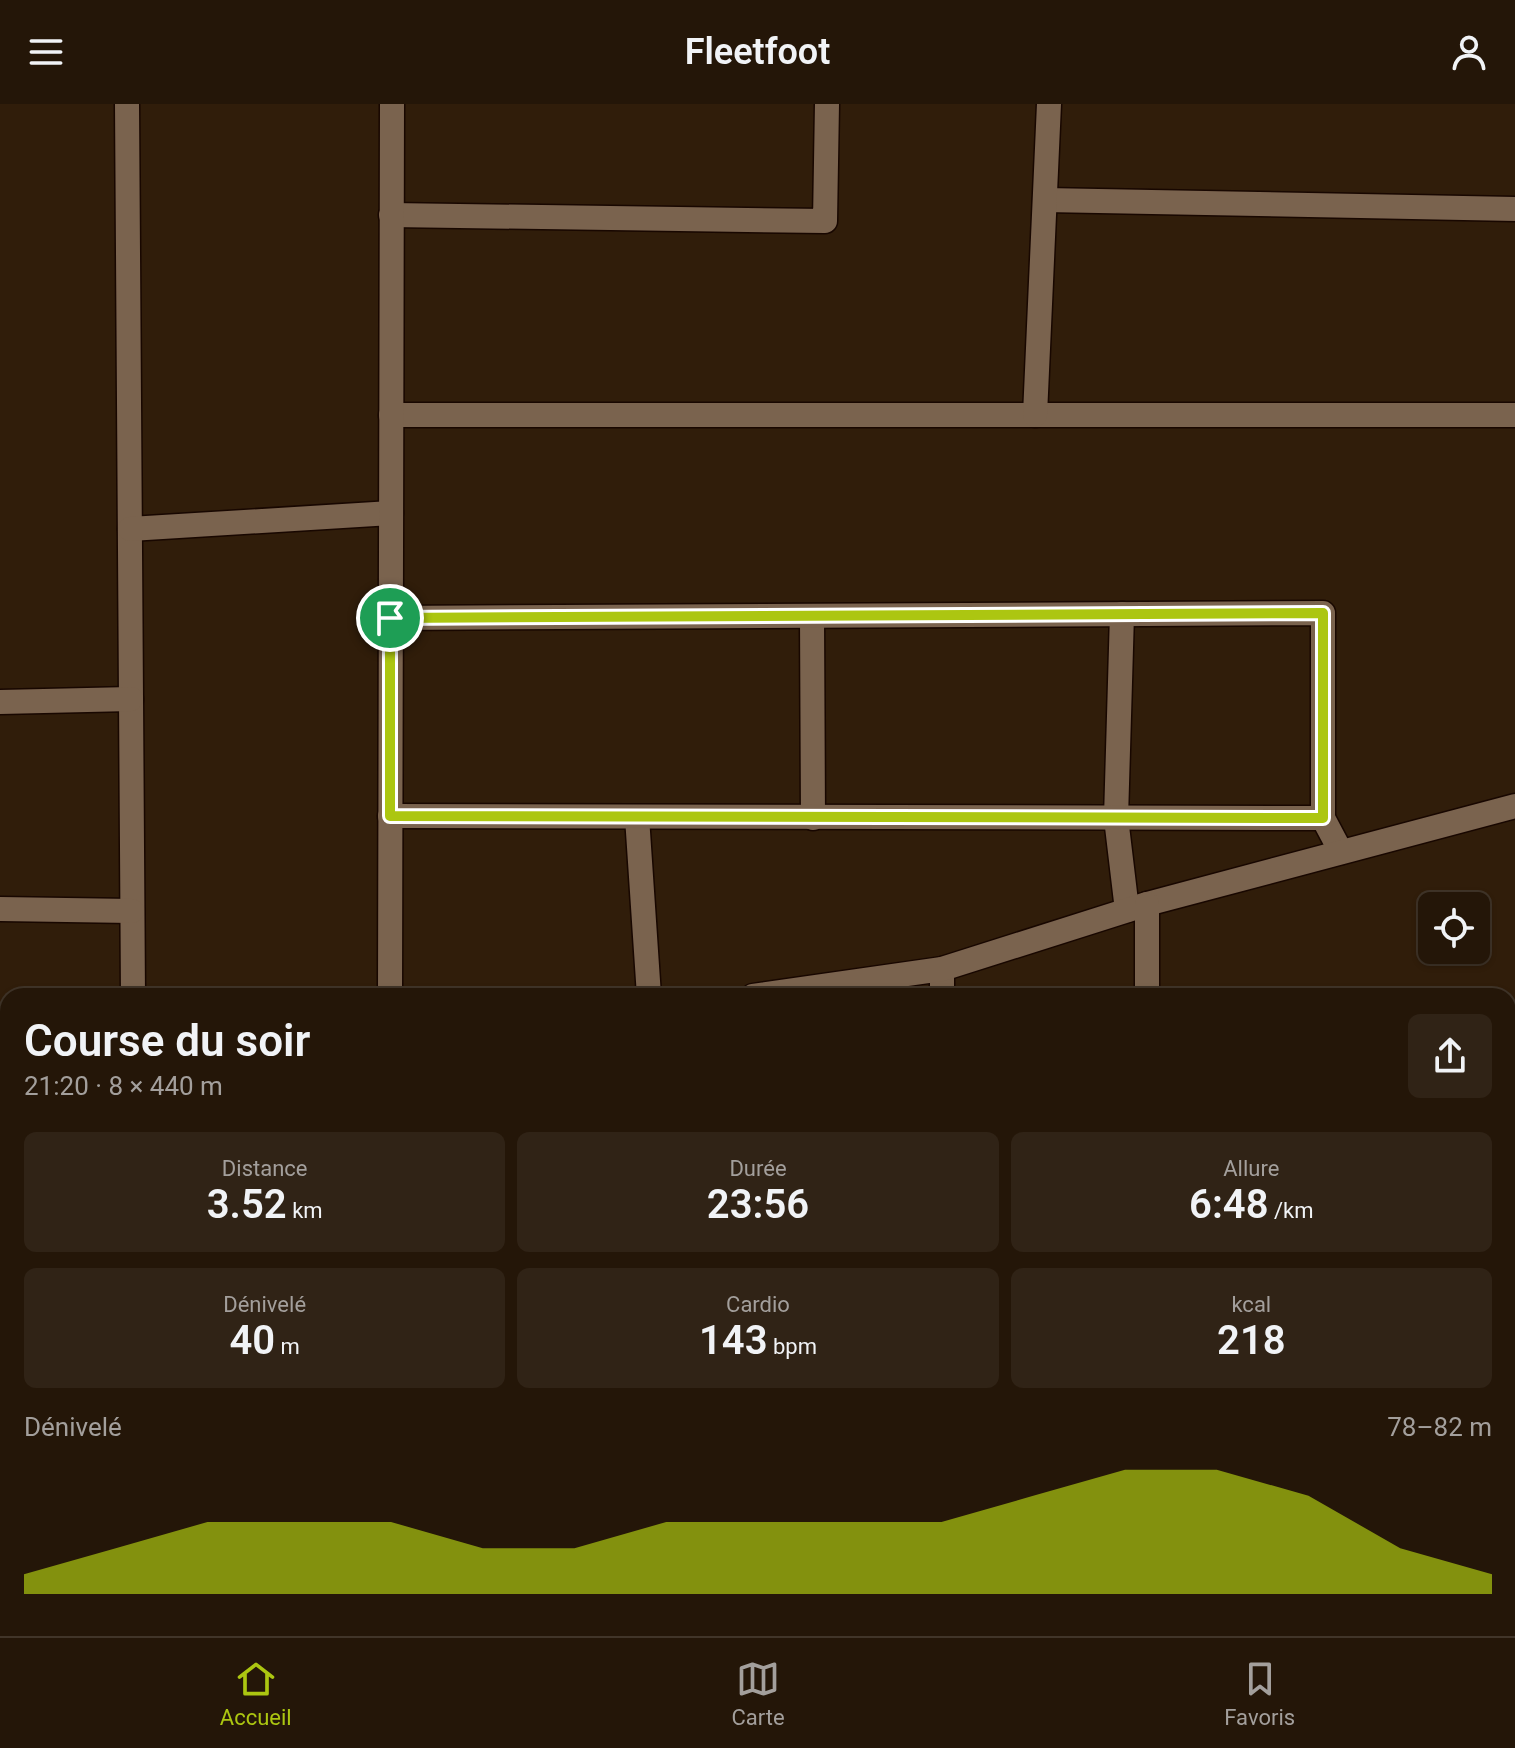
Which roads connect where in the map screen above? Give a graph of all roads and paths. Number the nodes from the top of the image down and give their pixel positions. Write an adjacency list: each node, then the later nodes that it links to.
1 (127, 104): 12 (street)
2 (392, 104): 7 (street)
3 (827, 104): 7 (street)
4 (1049, 104): 5 (street)
5 (1045, 200): 6 (street); 9 (street)
6 (1515, 209)
7 (391, 215): 8 (street)
8 (391, 415): 9 (street); 11 (street)
9 (1035, 415): 10 (street)
10 (1515, 415)
11 (391, 513): 12 (street); 15 (street)
12 (130, 529): 16 (street)
13 (1122, 614): 14 (street); 22 (street); 23 (street)
14 (812, 617): 15 (street); 21 (street)
15 (390, 618): 19 (street)
16 (131, 699): 17 (street); 27 (street)
17 (0, 702)
18 (1515, 806): 24 (street)
19 (390, 816): 20 (street); 30 (street)
20 (637, 817): 21 (street); 31 (street)
21 (813, 818): 22 (street)
22 (1116, 818): 23 (street); 25 (street)
23 (1323, 818): 24 (street)
24 (1341, 852): 25 (street)
25 (1137, 907): 28 (street); 34 (street)
26 (0, 909): 27 (street)
27 (132, 911): 29 (street)
28 (942, 969): 32 (street); 33 (street)
29 (133, 988)
30 (390, 988)
31 (648, 988)
32 (809, 988)
33 (942, 988)
34 (1146, 988)

